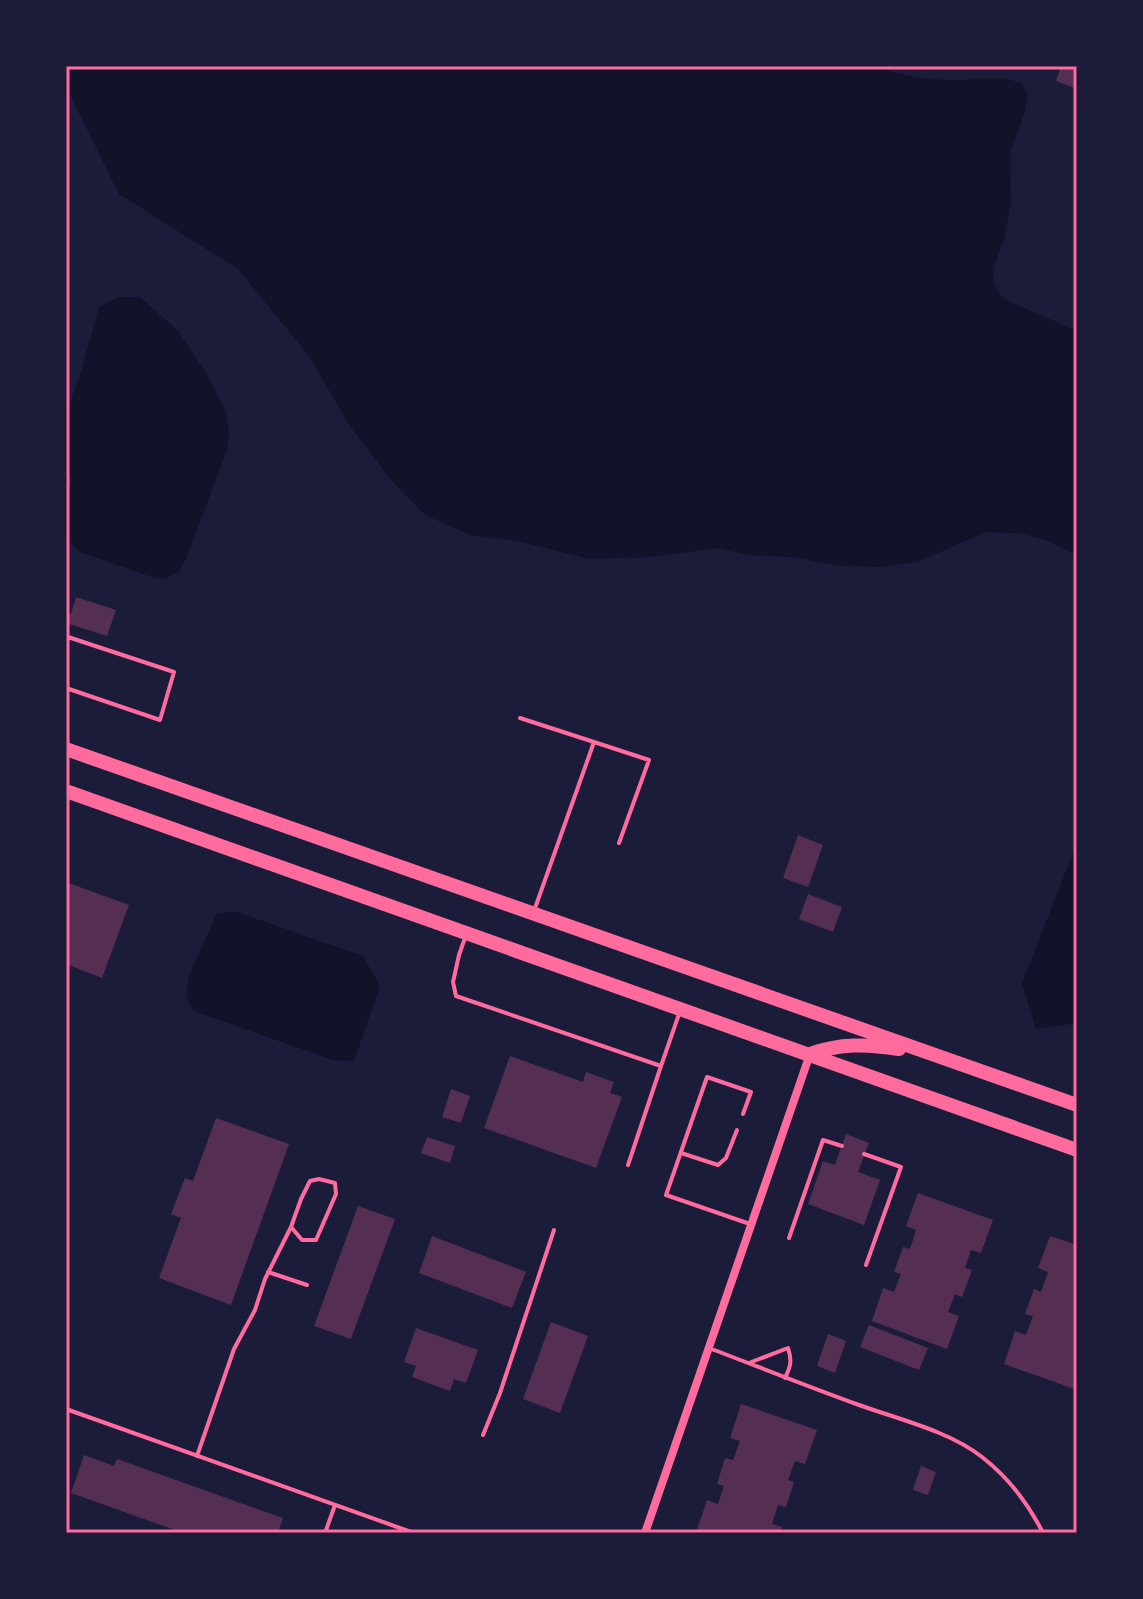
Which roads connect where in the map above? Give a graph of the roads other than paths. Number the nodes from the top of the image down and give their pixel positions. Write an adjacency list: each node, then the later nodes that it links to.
1 (66, 645): 2 (lane)
2 (66, 688)
3 (520, 718): 4 (lane)
4 (594, 742): 7 (lane); 8 (lane)
5 (66, 749): 8 (highway)
6 (66, 791): 9 (highway)
7 (619, 843)
8 (533, 913): 12 (highway)
9 (467, 933): 10 (highway); 13 (lane)
10 (681, 1008): 11 (highway); 13 (lane)
11 (810, 1054): 12 (highway); 18 (highway); 22 (street)
12 (931, 1054): 14 (highway)
13 (661, 1066): 21 (lane)
14 (1077, 1105)
15 (743, 1114): 19 (lane)
16 (737, 1130): 19 (lane)
17 (842, 1146): 25 (lane)
18 (1077, 1150)
19 (681, 1153): 22 (lane)
20 (864, 1154): 26 (lane)
21 (628, 1165)
22 (752, 1224): 29 (street)
23 (291, 1227): 23 (lane); 27 (lane)
24 (554, 1230): 33 (lane)
25 (789, 1238)
26 (866, 1265)
27 (268, 1272): 28 (lane); 34 (lane)
28 (307, 1285)
29 (709, 1348): 30 (lane); 38 (street)
30 (748, 1363): 31 (lane); 31 (lane)
31 (785, 1378): 39 (lane)
32 (66, 1409): 34 (lane)
33 (483, 1435)
34 (197, 1456): 35 (lane)
35 (335, 1505): 36 (lane); 37 (lane)
36 (325, 1533)
37 (414, 1533)
38 (645, 1533)
39 (1043, 1533)

